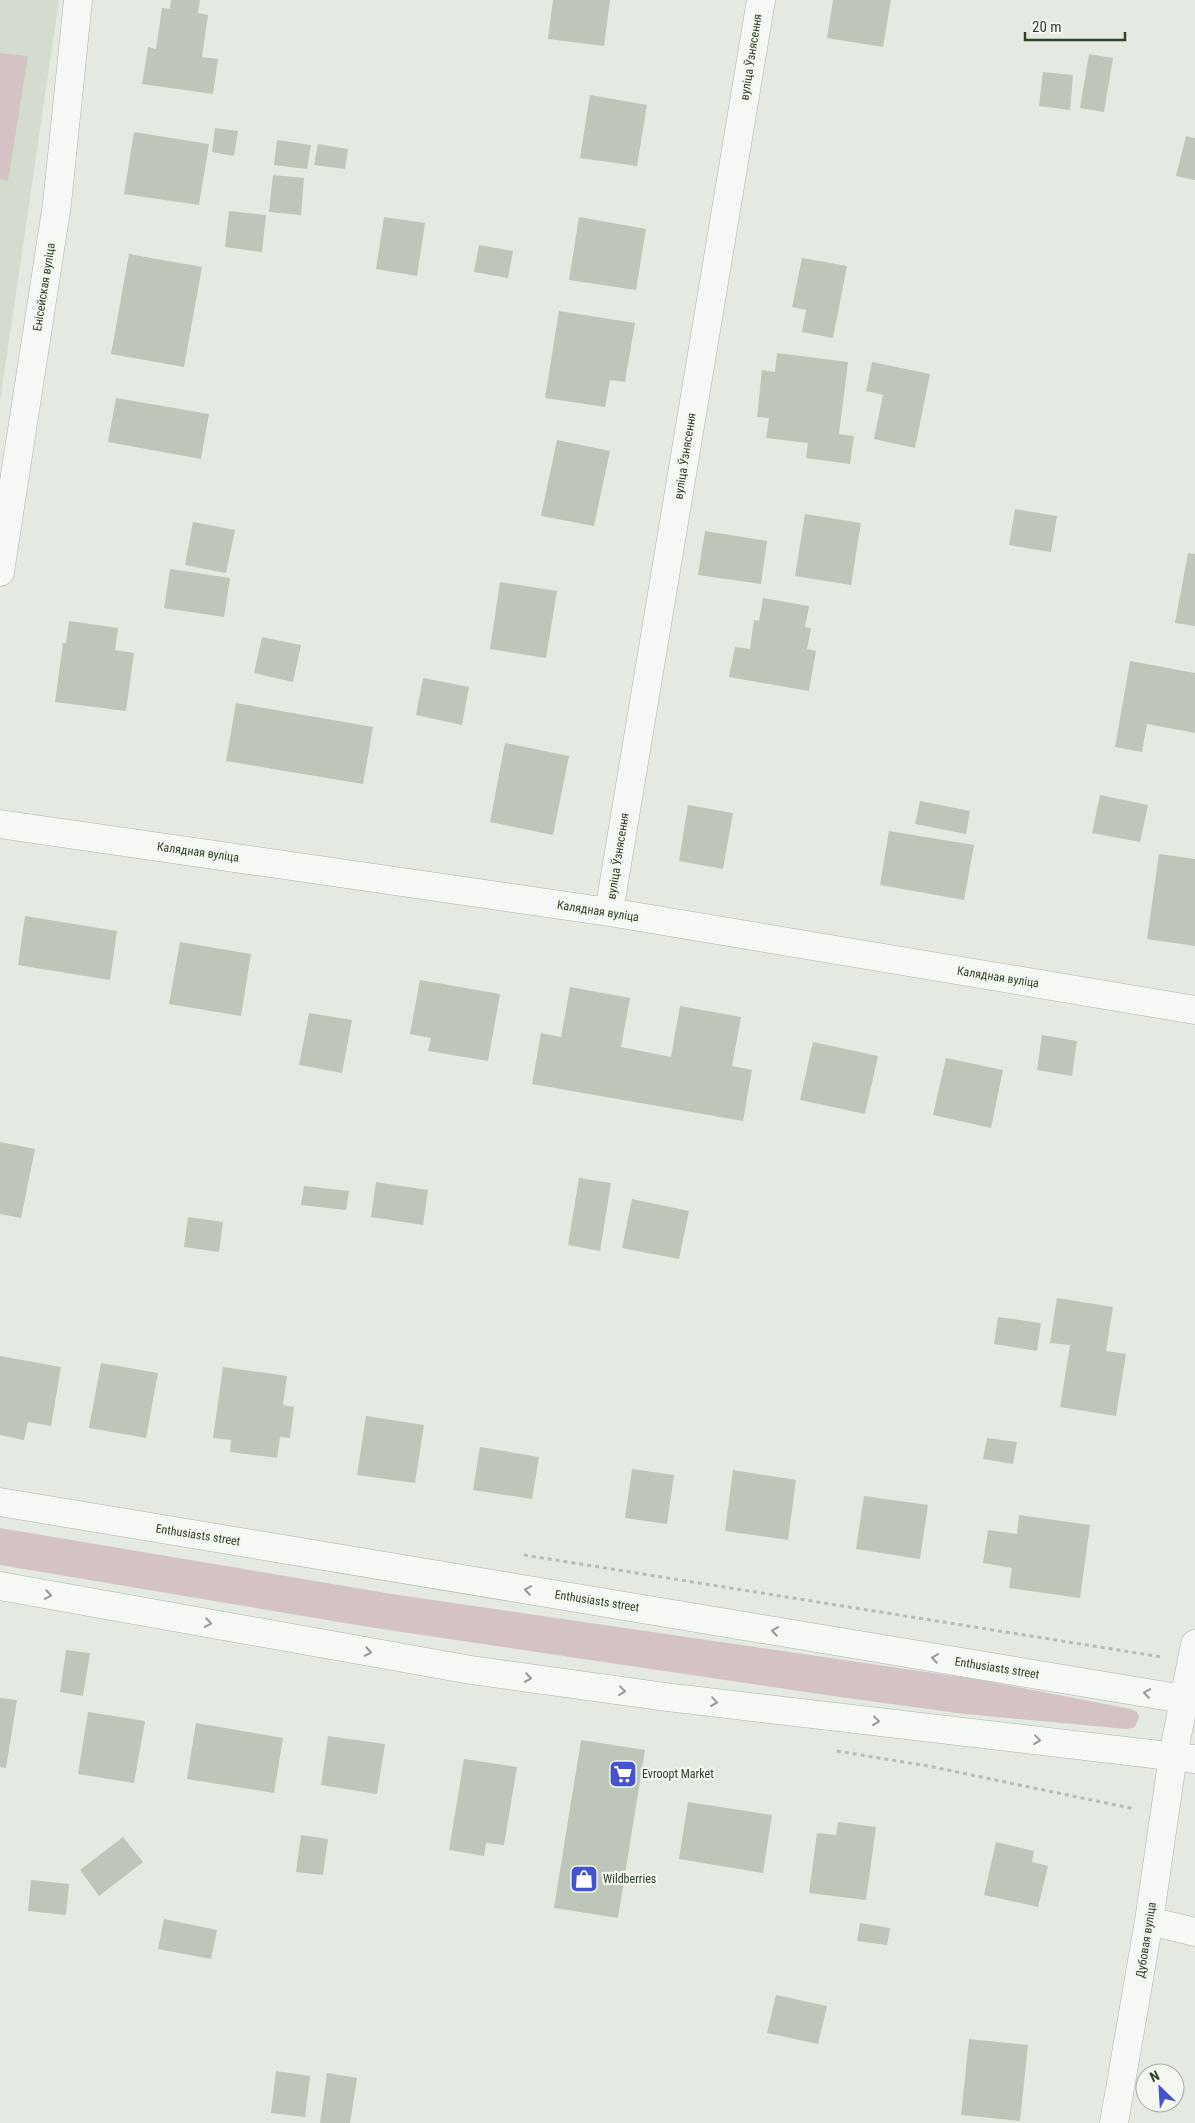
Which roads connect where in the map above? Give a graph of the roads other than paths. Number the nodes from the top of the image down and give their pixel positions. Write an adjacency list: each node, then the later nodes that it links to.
1 (78, 0): 3 (street, Енісейская вуліца)
2 (761, 0): 5 (street, вуліца Ўзнясення)
3 (0, 572)
4 (0, 824): 5 (street, Калядная вуліца)
5 (609, 912): 6 (street, Калядная вуліца)
6 (1195, 1010)
7 (0, 1502): 10 (street, Enthusiasts street, one-way to 7)
8 (0, 1586): 11 (street, one-way to 11)
9 (1194, 1653): 10 (street, Дубовая вуліца)
10 (1190, 1700): 11 (street, Дубовая вуліца)
11 (1184, 1757): 12 (street, Дубовая вуліца)
12 (1149, 1921): 13 (street); 14 (street, Дубовая вуліца)
13 (1195, 1932)
14 (1114, 2123)

